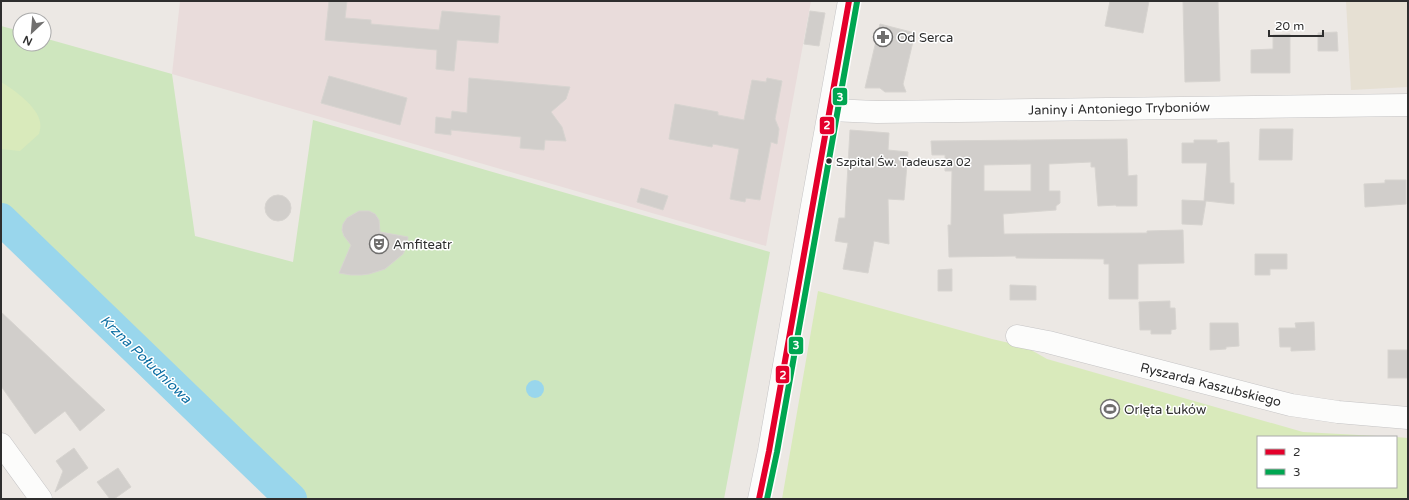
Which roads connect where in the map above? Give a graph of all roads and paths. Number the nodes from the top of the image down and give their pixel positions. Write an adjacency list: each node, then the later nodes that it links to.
1 (849, 1): 3 (street)
2 (1408, 104): 3 (street, Janiny i Antoniego Tryboniów)
3 (830, 110): 8 (street)
4 (1017, 336): 5 (street, Ryszarda Kaszubskiego)
5 (1408, 418)
6 (1, 444): 7 (street)
7 (41, 499)
8 (759, 499)

